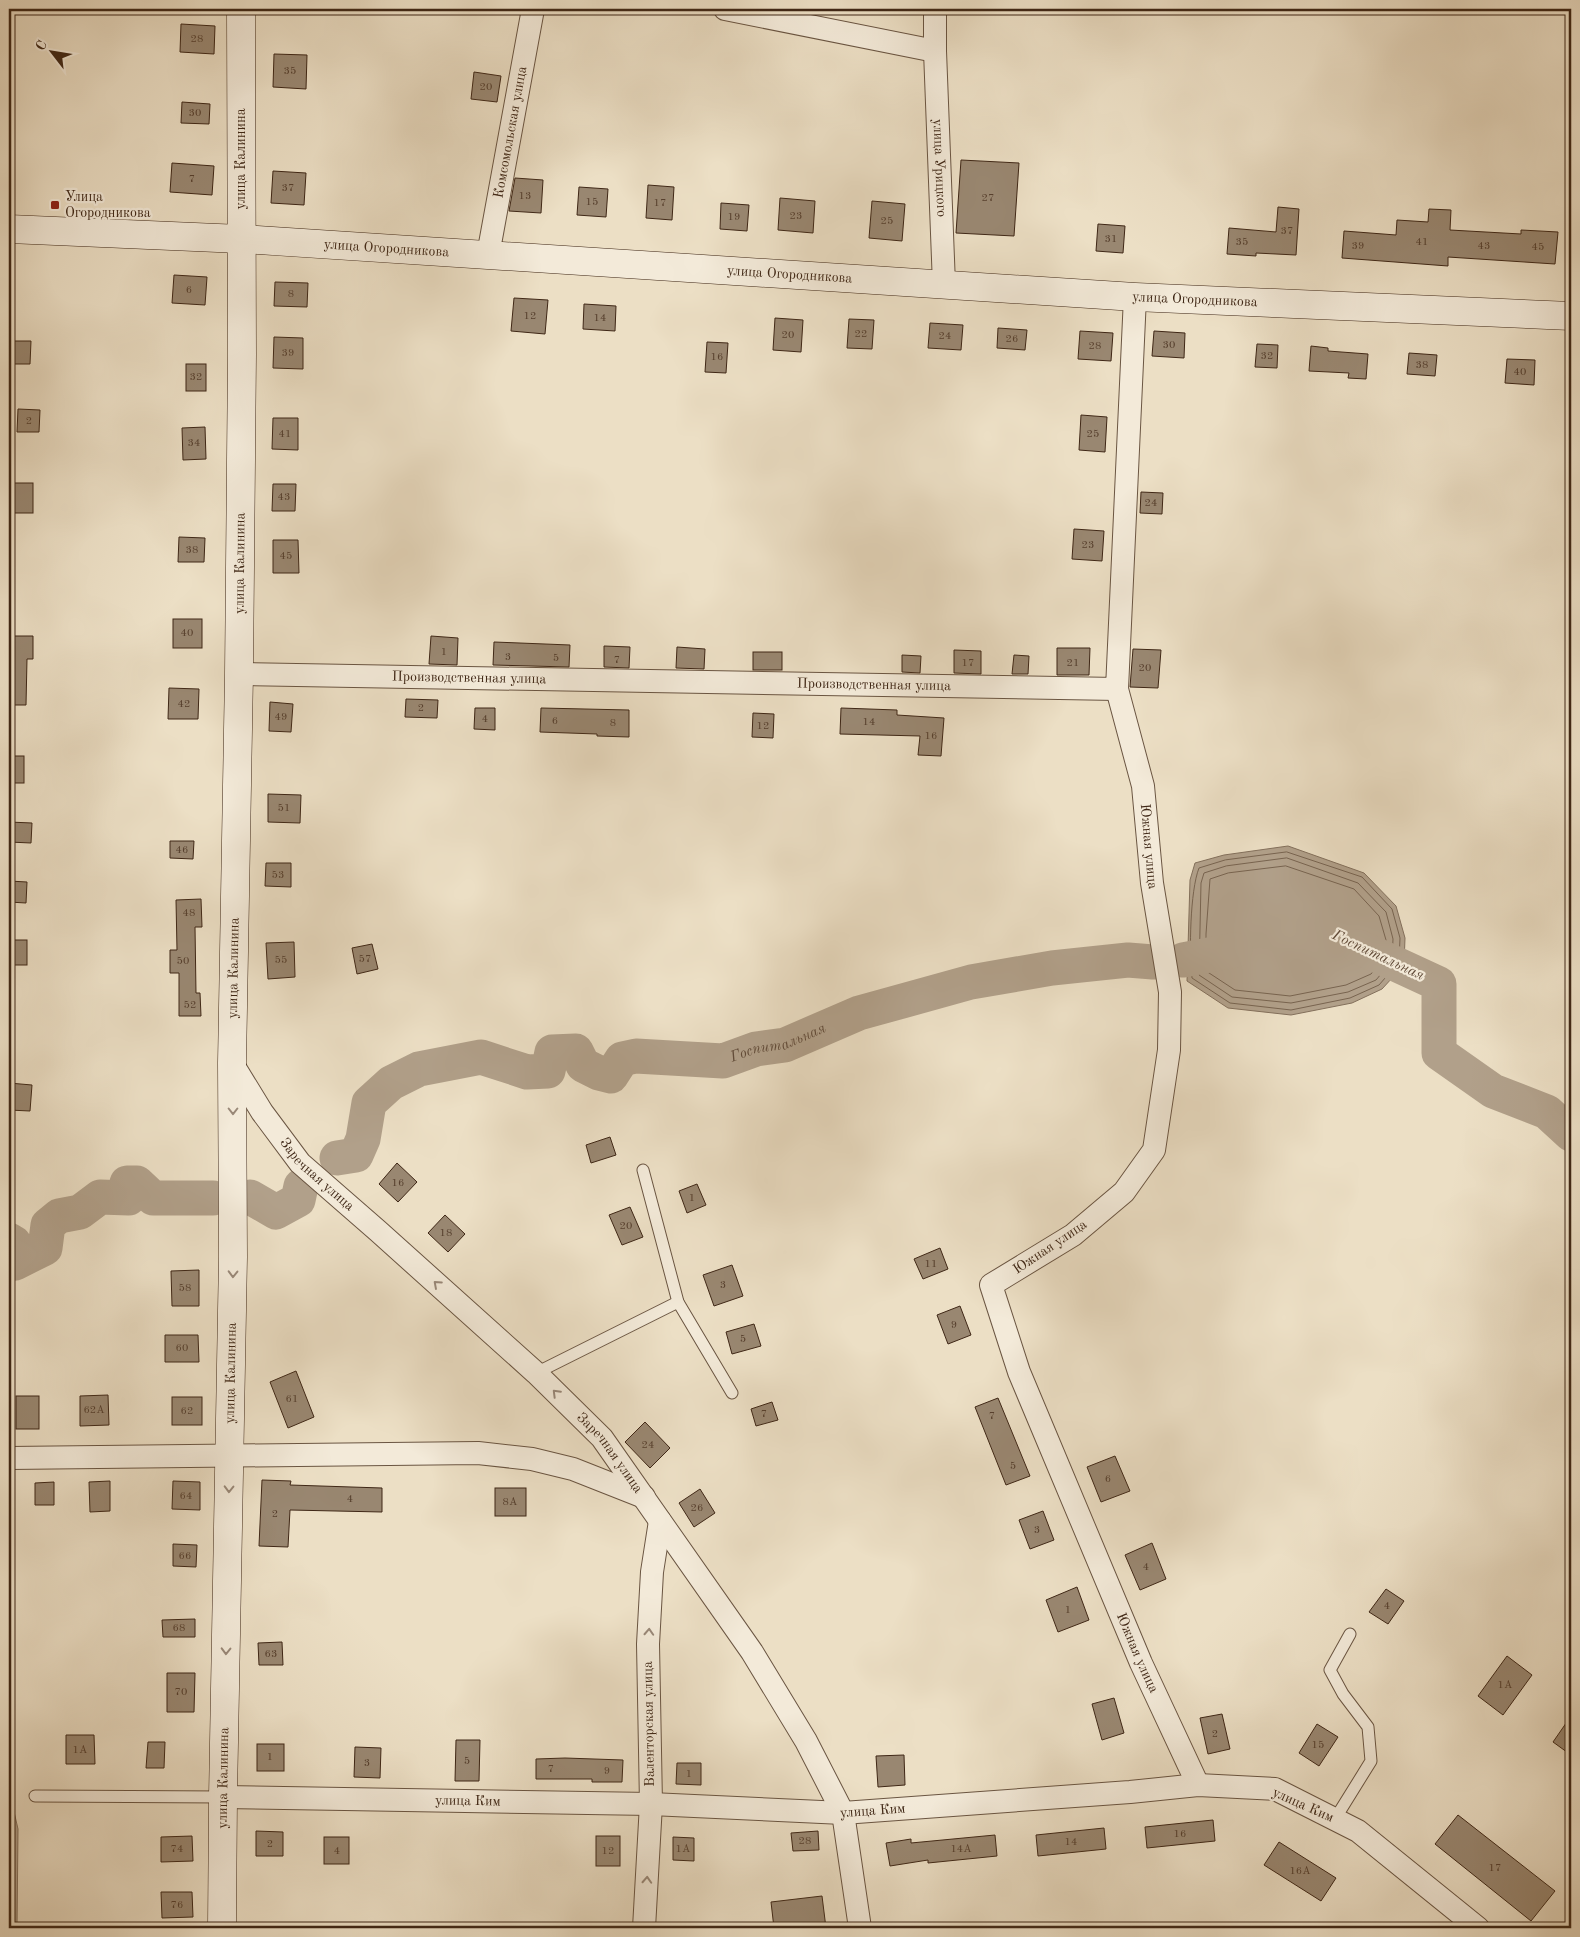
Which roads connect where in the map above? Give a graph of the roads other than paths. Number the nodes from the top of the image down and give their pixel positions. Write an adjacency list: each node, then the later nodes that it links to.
1 (241, 9): 7 (street, улица Калинина)
2 (533, 9): 8 (street, Комсомольская улица)
3 (725, 9): 5 (street)
4 (935, 9): 5 (street, улица Урицкого)
5 (935, 52): 9 (street, улица Урицкого)
6 (9, 229): 7 (street, улица Огородникова)
7 (241, 239): 8 (street, улица Огородникова); 12 (street, улица Калинина)
8 (488, 255): 9 (street, улица Огородникова)
9 (944, 285): 10 (street, улица Огородникова)
10 (1135, 297): 11 (street, улица Огородникова); 13 (street)
11 (1571, 316)
12 (239, 674): 13 (street, Производственная улица); 14 (street, улица Калинина)
13 (1117, 689): 24 (street, Южная улица)
14 (232, 1063): 17 (street, Заречная улица, one-way to 14); 19 (street, улица Калинина, one-way to 19)
15 (643, 1170): 16 (lane)
16 (678, 1302): 17 (lane); 18 (lane)
17 (536, 1373): 21 (street, Заречная улица, one-way to 17)
18 (732, 1393)
19 (229, 1457): 20 (street); 21 (street); 26 (street, улица Калинина, one-way to 26)
20 (9, 1458)
21 (644, 1497): 22 (street, Заречная улица)
22 (660, 1521): 27 (street, Валенторская улица, one-way to 22); 28 (street, Заречная улица)
23 (1350, 1634): 29 (lane)
24 (1198, 1785): 28 (street, улица Ким); 29 (street, улица Ким)
25 (35, 1796): 26 (lane)
26 (223, 1797): 27 (street, улица Ким); 30 (street, улица Калинина)
27 (651, 1804): 28 (street, улица Ким); 31 (street, Валенторская улица, one-way to 27)
28 (843, 1813): 32 (street, Заречная улица)
29 (1335, 1819): 33 (street, улица Ким)
30 (222, 1928)
31 (644, 1928)
32 (860, 1928)
33 (1478, 1928)

